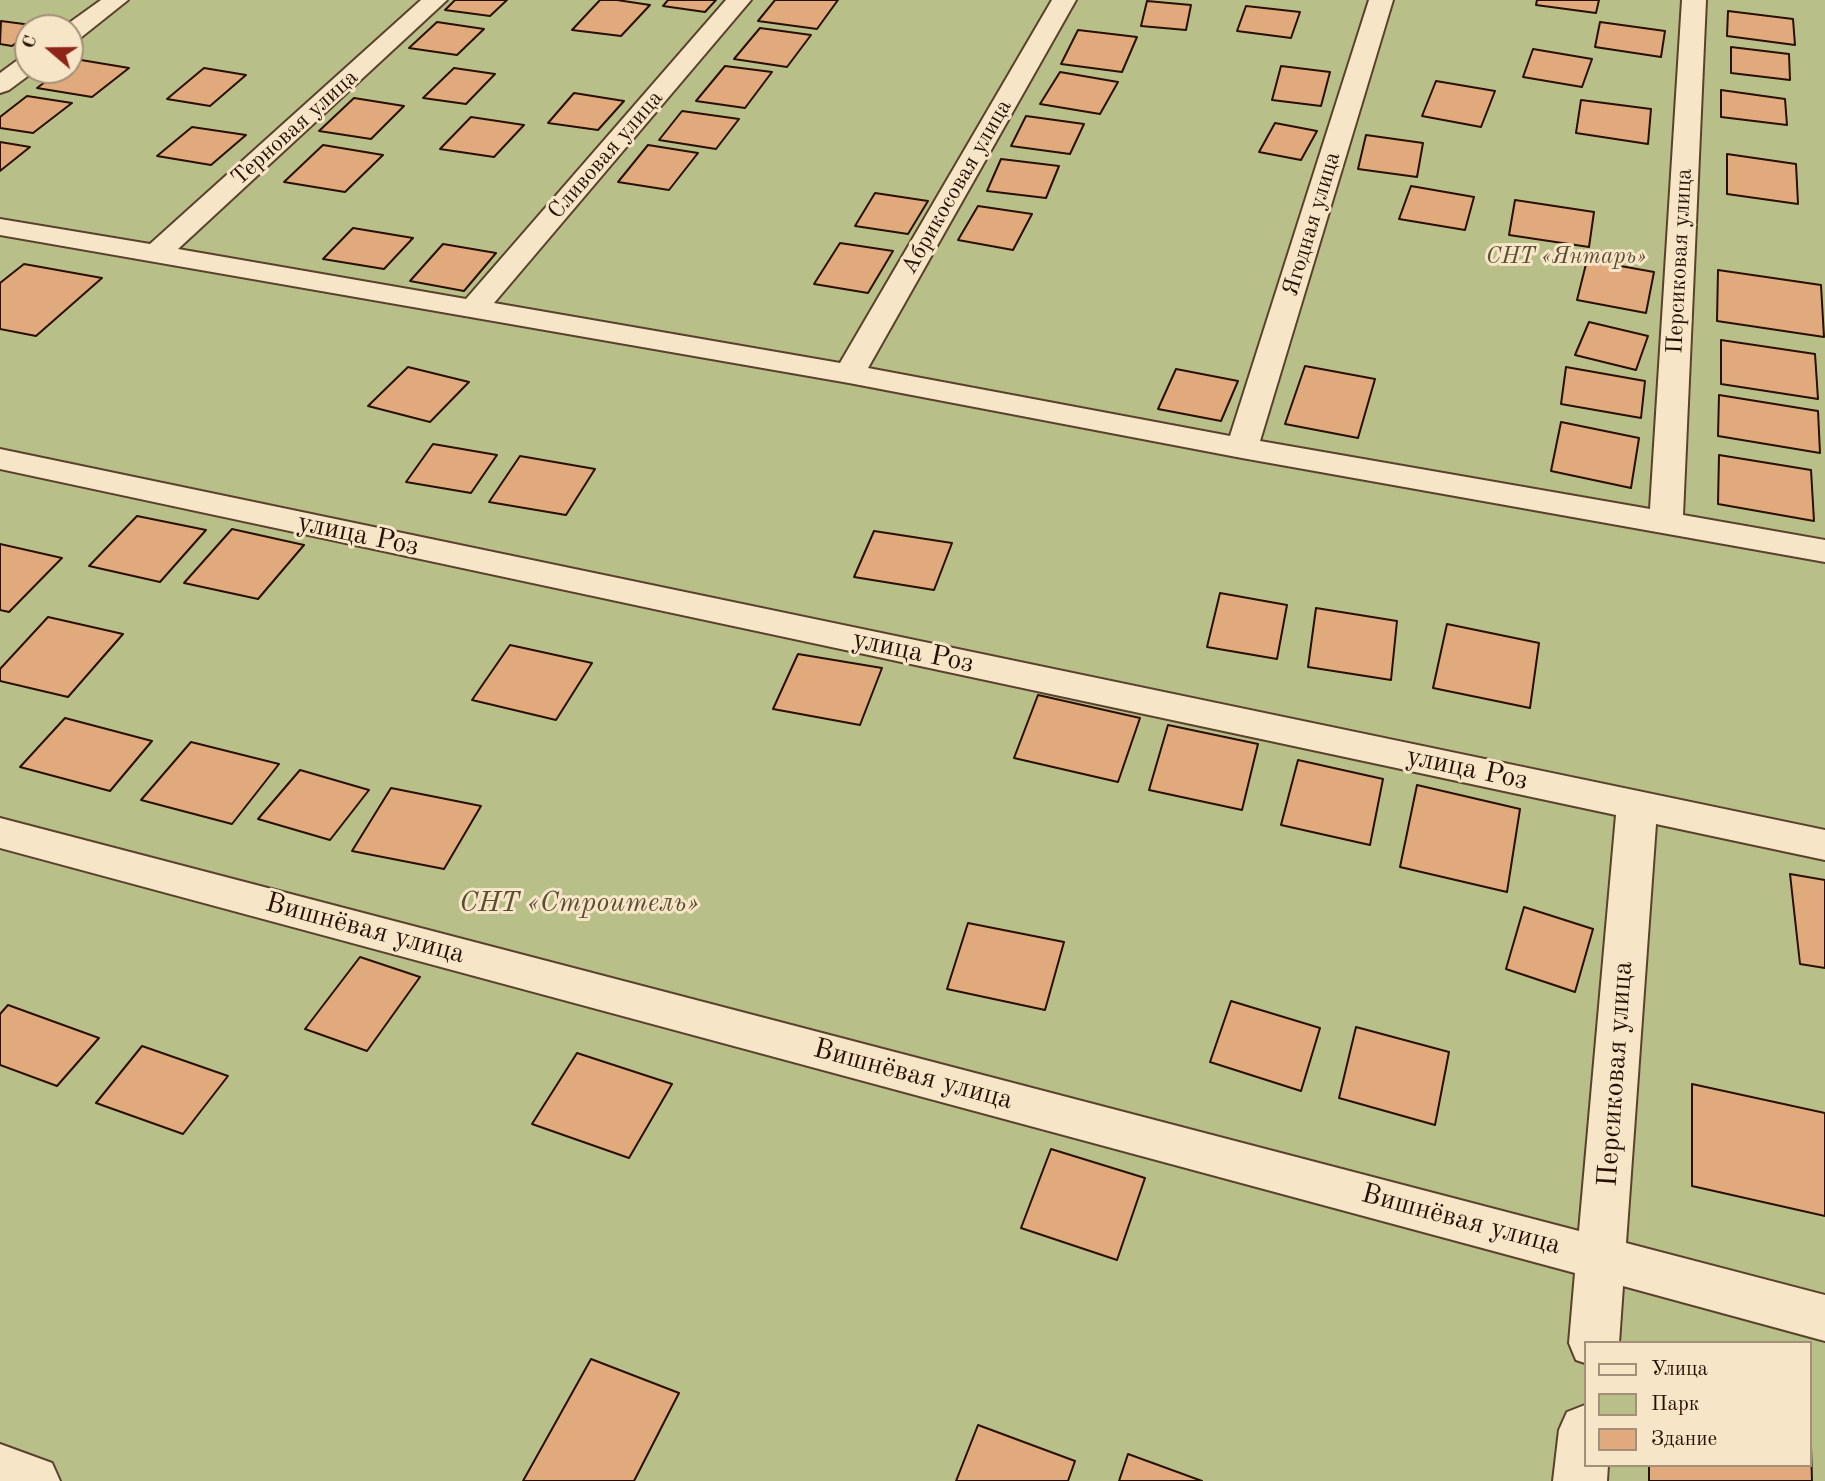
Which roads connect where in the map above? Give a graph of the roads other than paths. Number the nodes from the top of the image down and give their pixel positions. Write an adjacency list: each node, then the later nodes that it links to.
1 (116, 0): 7 (street)
2 (435, 0): 9 (street, Терновая улица)
3 (739, 0): 10 (street, Сливовая улица)
4 (1064, 0): 11 (street, Абрикосовая улица)
5 (1381, 0): 12 (street, Ягодная улица)
6 (1693, 0): 14 (street, Персиковая улица)
7 (84, 24)
8 (0, 226): 9 (street)
9 (155, 255): 10 (street)
10 (473, 309): 11 (street)
11 (849, 374): 12 (street)
12 (1242, 448): 14 (street)
13 (0, 459): 16 (street, улица Роз)
14 (1666, 523): 15 (street)
15 (1825, 551)
16 (1637, 805): 18 (street, улица Роз); 19 (street, Персиковая улица)
17 (0, 833): 19 (street, Вишнёвая улица)
18 (1825, 845)
19 (1602, 1257): 20 (street, Вишнёвая улица); 21 (street, Персиковая улица)
20 (1825, 1318)
21 (1594, 1341)
22 (1584, 1440): 25 (street)
23 (0, 1470): 24 (street)
24 (33, 1481)
25 (1580, 1481)

